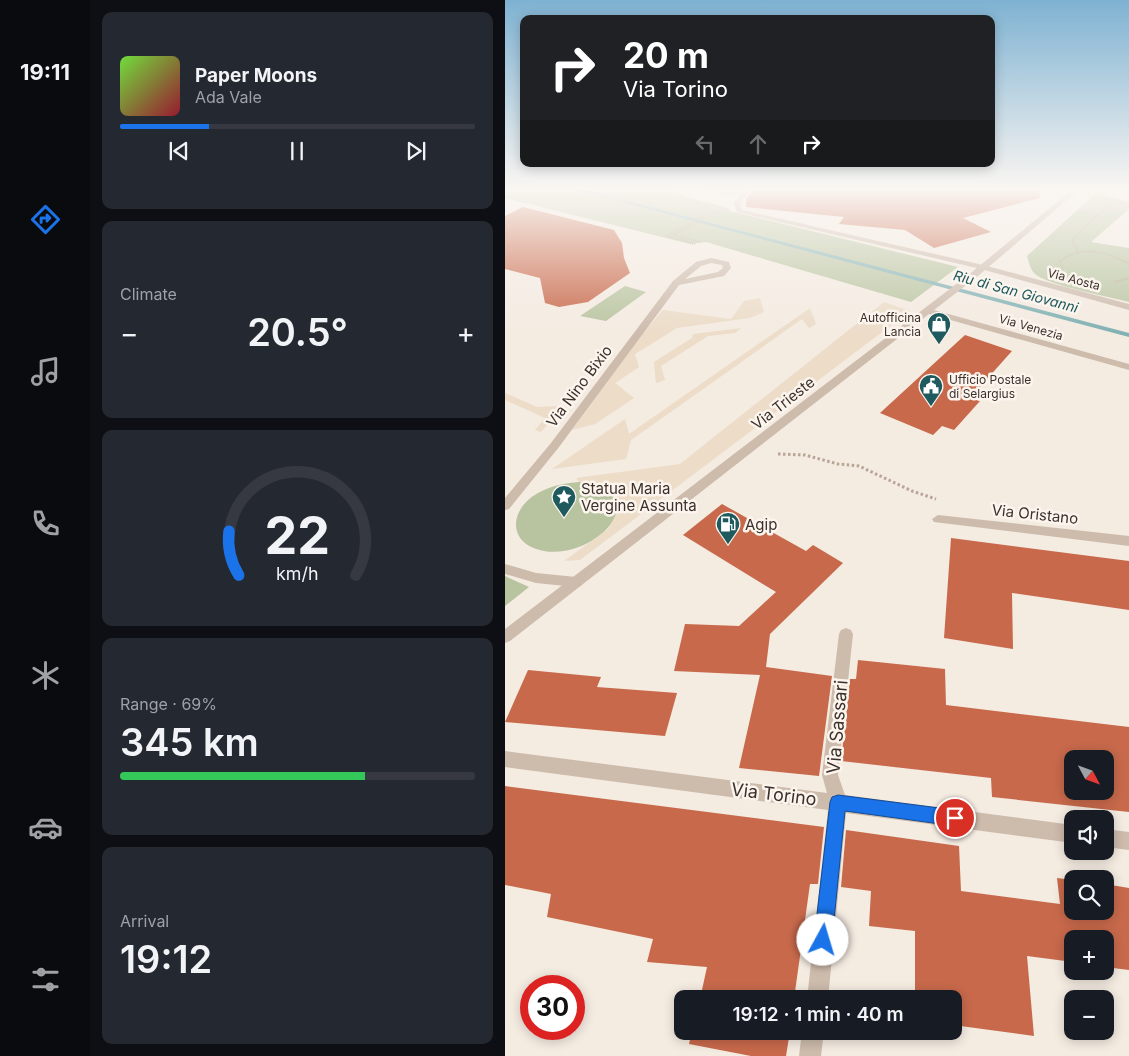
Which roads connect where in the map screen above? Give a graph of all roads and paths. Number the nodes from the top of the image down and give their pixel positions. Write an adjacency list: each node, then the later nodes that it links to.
1 (675, 238): 5 (path)
2 (858, 238): 8 (street, Via Aosta)
3 (1018, 238): 8 (street, Via Trieste)
4 (1074, 238): 6 (path)
5 (690, 250)
6 (1078, 252): 7 (path); 9 (path)
7 (1129, 263)
8 (983, 267): 13 (street, Via Trieste); 14 (street, Via Aosta)
9 (1067, 272)
10 (1129, 278): 12 (path)
11 (676, 283): 11 (street, Via Nino Bixio); 17 (street, Via Nino Bixio)
12 (1111, 283)
13 (931, 307): 15 (street, Via Venezia); 22 (street, Via Trieste)
14 (1129, 307)
15 (1129, 367)
16 (776, 454): 19 (path)
17 (505, 506)
18 (938, 520): 19 (street, Via Oristano)
19 (955, 522): 20 (street, Via Oristano)
20 (1129, 541)
21 (505, 569): 22 (street)
22 (576, 582): 24 (street, Via Trieste)
23 (846, 634): 26 (street, Via Sassari)
24 (505, 638)
25 (505, 759): 26 (street, Via Torino)
26 (838, 802): 27 (street, Via Torino); 30 (street, Via Sassari)
27 (1064, 833)
28 (1114, 839): 29 (street)
29 (1129, 841)
30 (818, 990)
31 (812, 1040): 32 (street)
32 (810, 1056)

